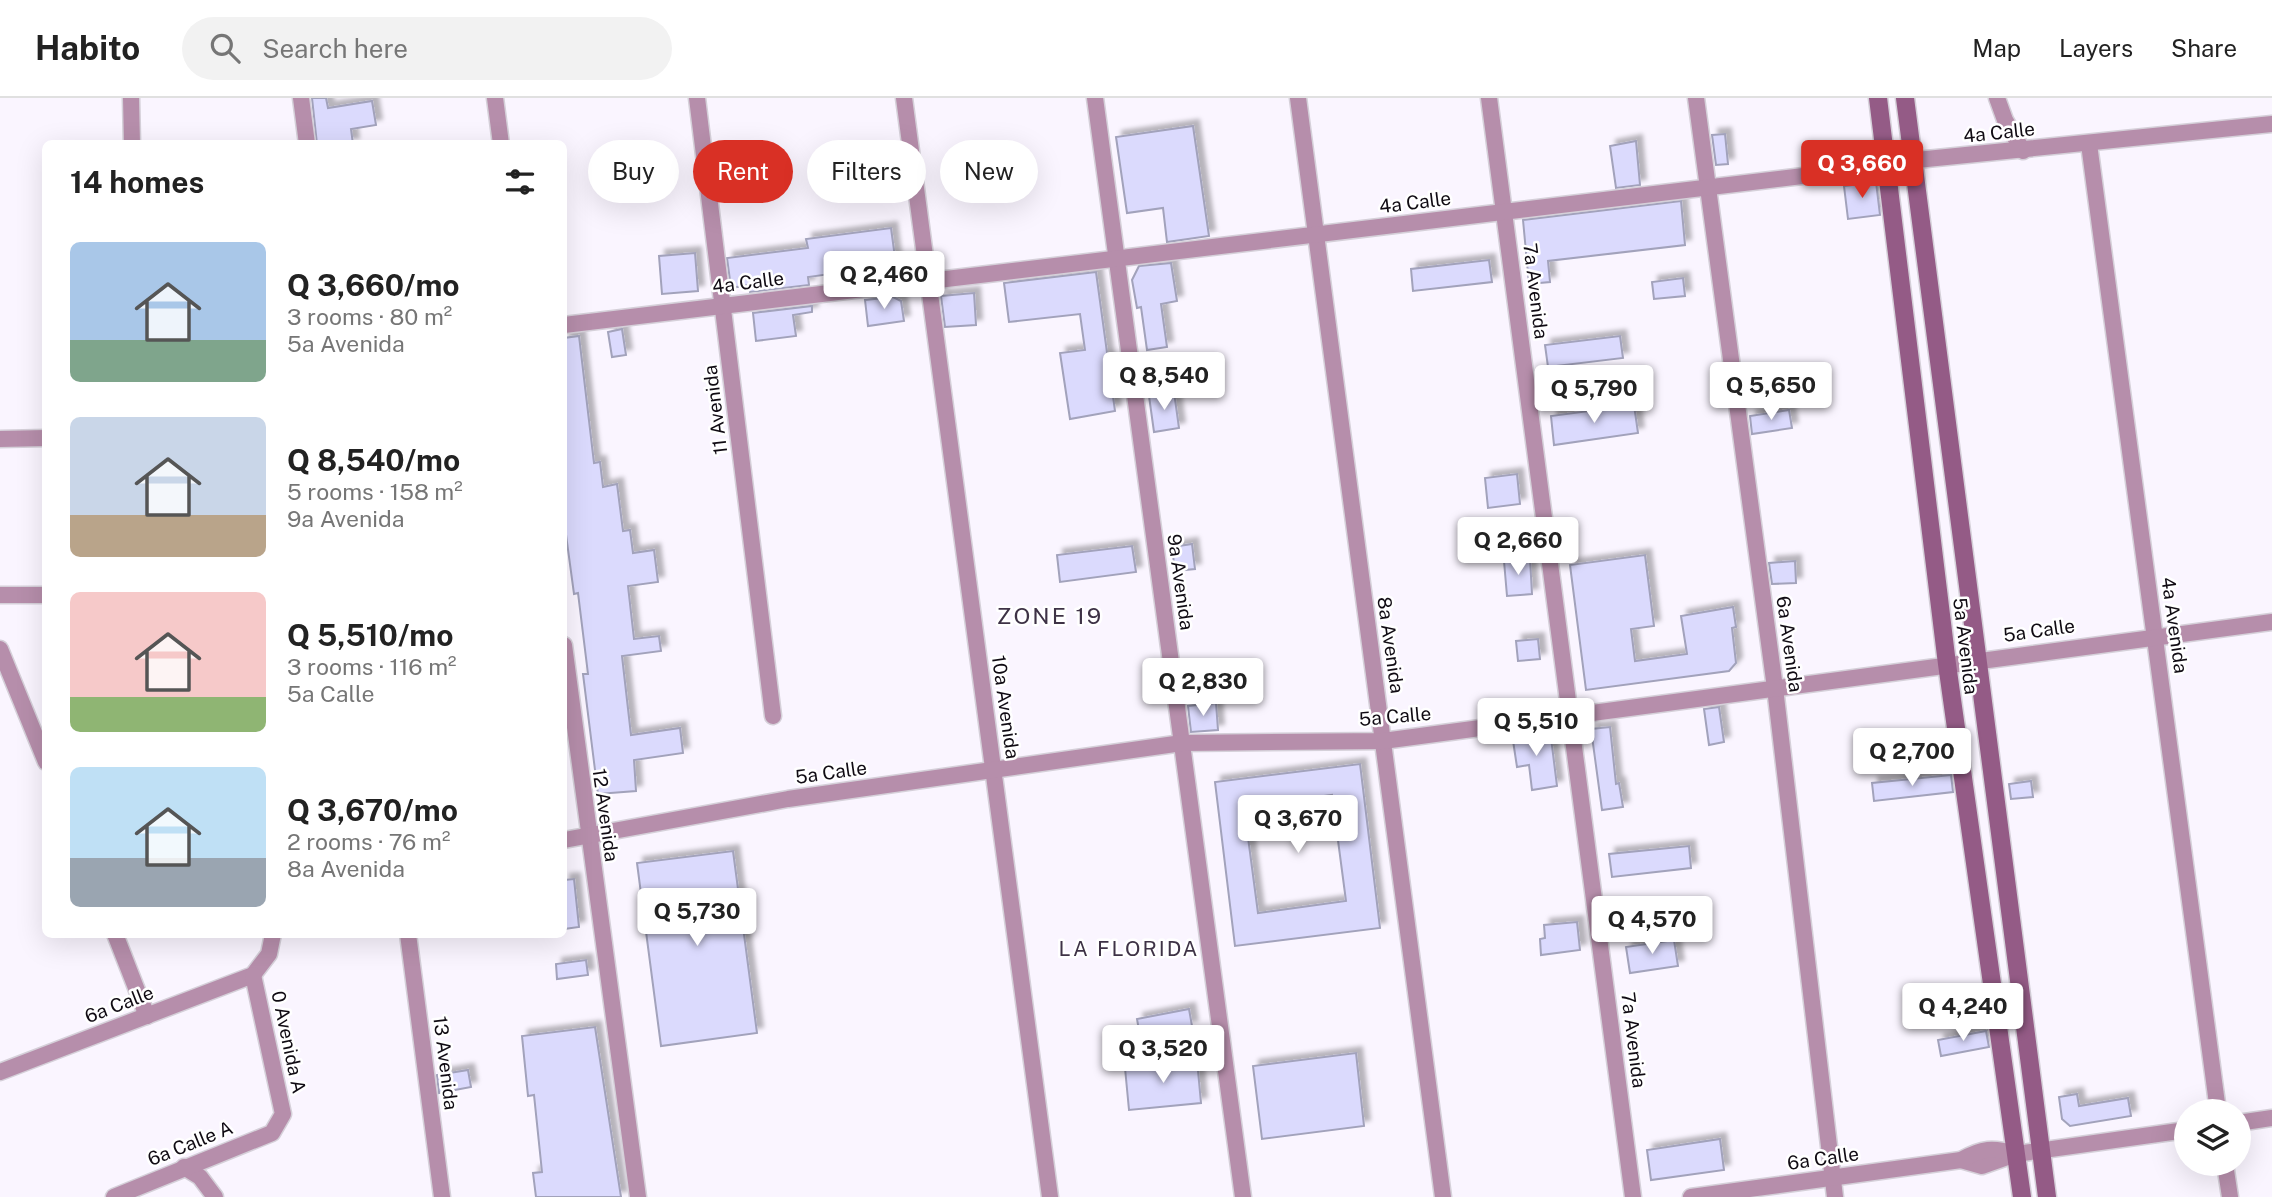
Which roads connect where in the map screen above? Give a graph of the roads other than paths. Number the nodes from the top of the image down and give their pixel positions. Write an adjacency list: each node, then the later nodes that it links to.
1 (131, 98): 14 (street)
2 (301, 98): 15 (street)
3 (495, 98): 16 (street)
4 (697, 98): 26 (street, 11 Avenida)
5 (904, 98): 25 (street, 10a Avenida)
6 (1095, 98): 24 (street, 9a Avenida)
7 (1298, 98): 23 (street, 8a Avenida)
8 (1489, 98): 22 (street, 7a Avenida)
9 (1696, 98): 21 (street, 6a Avenida)
10 (1878, 98): 19 (main road, 5a Avenida)
11 (1905, 98): 20 (main road, 5a Avenida)
12 (1997, 98): 18 (street)
13 (2272, 124): 17 (street, 4a Calle)
14 (132, 140)
15 (306, 140)
16 (500, 140)
17 (2089, 144): 18 (street, 4a Calle); 33 (street, 4a Avenida)
18 (2023, 151): 20 (street, 4a Calle)
19 (1887, 163): 20 (street, 4a Calle); 21 (street, 4a Calle); 36 (main road, 5a Avenida)
20 (1914, 163): 35 (main road, 5a Avenida)
21 (1708, 187): 22 (street, 4a Calle); 38 (street, 6a Avenida)
22 (1504, 212): 23 (street, 4a Calle); 39 (street, 7a Avenida)
23 (1316, 235): 24 (street, 4a Calle); 41 (street, 8a Avenida)
24 (1117, 259): 25 (street, 4a Calle); 42 (street, 9a Avenida)
25 (928, 281): 26 (street, 4a Calle); 44 (street, 10a Avenida)
26 (723, 306): 27 (street, 4a Calle); 40 (street, 11 Avenida)
27 (567, 325)
28 (42, 438): 29 (street)
29 (0, 439)
30 (42, 595): 31 (street)
31 (0, 596)
32 (2272, 622): 33 (street, 5a Calle)
33 (2155, 635): 35 (street, 5a Calle); 53 (street, 4a Avenida)
34 (0, 649): 43 (street)
35 (1980, 659): 36 (street, 5a Calle); 58 (main road, 5a Avenida)
36 (1947, 664): 38 (street, 5a Calle); 59 (main road, 5a Avenida)
37 (567, 670): 45 (street, 12 Avenida)
38 (1775, 688): 39 (street, 5a Calle); 62 (street, 6a Avenida)
39 (1570, 715): 41 (street, 5a Calle); 70 (street, 7a Avenida)
40 (773, 716)
41 (1383, 741): 42 (street, 5a Calle); 69 (street, 8a Avenida)
42 (1182, 743): 44 (street, 5a Calle); 68 (street, 9a Avenida)
43 (42, 752)
44 (993, 772): 45 (street, 5a Calle); 67 (street, 10a Avenida)
45 (587, 837): 46 (street, 5a Calle); 66 (street, 12 Avenida)
46 (567, 840)
47 (117, 938): 51 (street)
48 (272, 938): 50 (street, 0 Avenida A)
49 (409, 938): 65 (street, 13 Avenida)
50 (253, 975): 51 (street, 6a Calle); 56 (street, 0 Avenida A)
51 (147, 1016): 52 (street, 6a Calle)
52 (0, 1072)
53 (2216, 1099)
54 (2272, 1118): 55 (street)
55 (2251, 1121)
56 (279, 1123): 60 (street, 6a Calle A)
57 (2174, 1132): 58 (street, 6a Calle)
58 (2041, 1150): 59 (street, 6a Calle); 74 (main road, 5a Avenida)
59 (2016, 1154): 62 (street, 6a Calle); 73 (main road, 5a Avenida)
60 (184, 1167): 63 (street, 6a Calle A); 64 (street)
61 (2227, 1176): 75 (street)
62 (1832, 1178): 71 (street, 6a Calle); 72 (street, 6a Avenida)
63 (114, 1197)
64 (215, 1197)
65 (442, 1197)
66 (638, 1197)
67 (1050, 1197)
68 (1243, 1197)
69 (1443, 1197)
70 (1633, 1197)
71 (1691, 1197)
72 (1835, 1197)
73 (2022, 1197)
74 (2047, 1197)
75 (2230, 1197)

